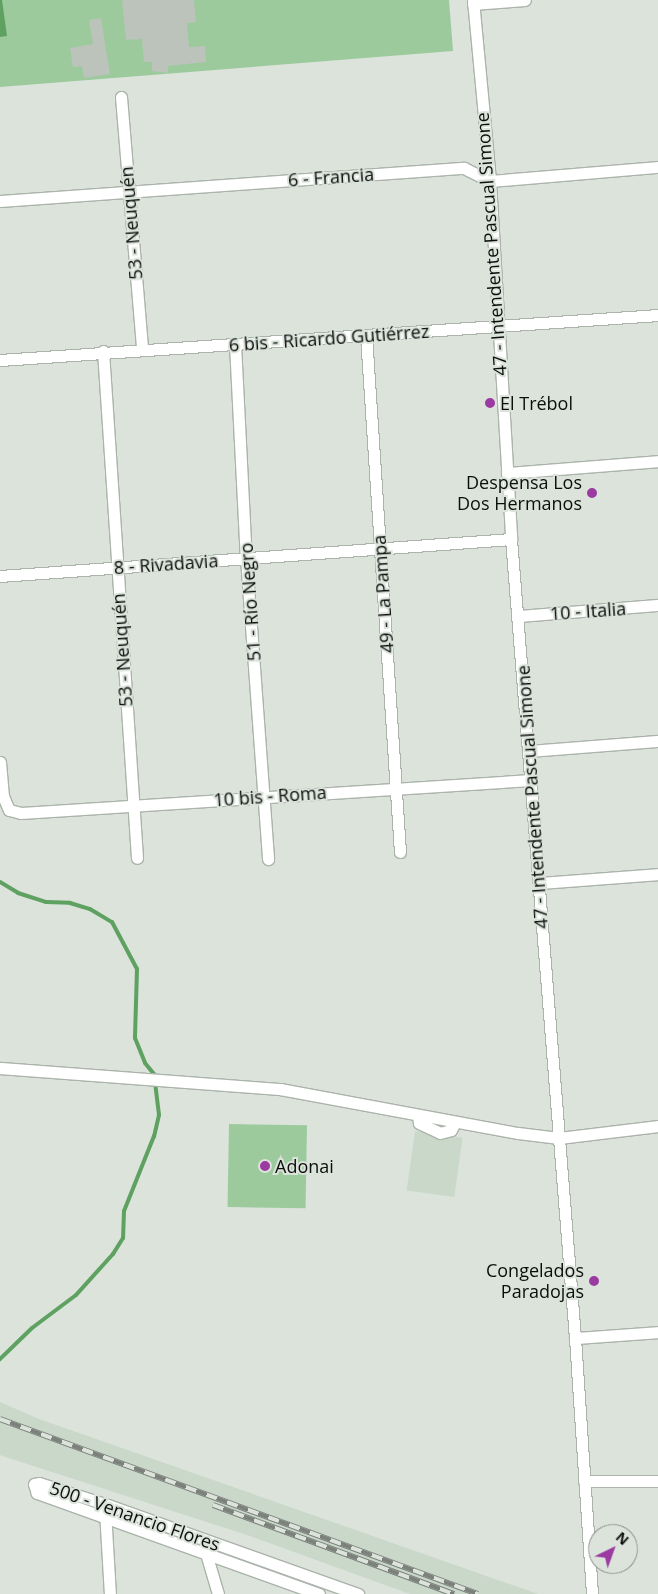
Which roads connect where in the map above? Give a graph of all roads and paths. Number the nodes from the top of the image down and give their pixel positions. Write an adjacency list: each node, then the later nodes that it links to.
1 (525, 0): 2 (street)
2 (474, 1): 5 (street, 47 - Intendente Pascual Simone)
3 (121, 97): 6 (street, 53 - Neuquén)
4 (658, 167): 5 (street)
5 (490, 182): 6 (street, 6 - Francia); 9 (street, 47 - Intendente Pascual Simone)
6 (129, 191): 7 (street, 6 - Francia); 12 (street, 53 - Neuquén)
7 (0, 201)
8 (658, 315): 9 (street, 6 bis - Ricardo Gutiérrez)
9 (496, 327): 10 (street, 6 bis - Ricardo Gutiérrez); 16 (street, 47 - Intendente Pascual Simone)
10 (366, 335): 11 (street, 6 bis - Ricardo Gutiérrez); 18 (street, 49 - La Pampa)
11 (235, 344): 12 (street, 6 bis - Ricardo Gutiérrez); 19 (street, 51 - Río Negro)
12 (142, 349): 13 (street, 6 bis - Ricardo Gutiérrez)
13 (103, 351): 14 (street, 6 bis - Ricardo Gutiérrez); 20 (street, 53 - Neuquén)
14 (0, 360)
15 (658, 461): 16 (street)
16 (507, 473): 17 (street, 47 - Intendente Pascual Simone)
17 (511, 539): 18 (street, 8 - Rivadavia); 23 (street, 47 - Intendente Pascual Simone)
18 (380, 549): 19 (street, 8 - Rivadavia); 28 (street, 49 - La Pampa)
19 (246, 558): 20 (street, 8 - Rivadavia); 29 (street, 51 - Río Negro)
20 (116, 568): 21 (street, 8 - Rivadavia); 30 (street, 53 - Neuquén)
21 (0, 576)
22 (658, 605): 23 (street, 10 - Italia)
23 (518, 616): 25 (street, 47 - Intendente Pascual Simone)
24 (658, 741): 25 (street)
25 (528, 751): 27 (street, 47 - Intendente Pascual Simone)
26 (0, 762): 30 (street, 10 bis - Roma)
27 (531, 780): 28 (street, 10 bis - Roma); 35 (street, 47 - Intendente Pascual Simone)
28 (397, 788): 29 (street, 10 bis - Roma); 31 (street, 49 - La Pampa)
29 (266, 795): 30 (street, 10 bis - Roma); 33 (street, 51 - Río Negro)
30 (134, 806): 32 (street, 53 - Neuquén)
31 (400, 852)
32 (137, 858)
33 (268, 859)
34 (658, 874): 35 (street)
35 (539, 884): 38 (street, 47 - Intendente Pascual Simone)
36 (0, 1068): 38 (street)
37 (658, 1126): 38 (street)
38 (559, 1138): 40 (street, 47 - Intendente Pascual Simone)
39 (658, 1332): 40 (street)
40 (575, 1338): 41 (street, 47 - Intendente Pascual Simone)
41 (584, 1481): 42 (street); 51 (street, 47 - Intendente Pascual Simone)
42 (658, 1481)
43 (105, 1504): 44 (street); 44 (street, 500 - Venancio Flores); 45 (street, 500 - Venancio Flores)
44 (106, 1517): 46 (street, 500 - Venancio Flores); 47 (street)
45 (205, 1540): 46 (street); 50 (street, 500 - Venancio Flores)
46 (205, 1554): 48 (street); 49 (street, 500 - Venancio Flores)
47 (110, 1594)
48 (218, 1594)
49 (319, 1594)
50 (358, 1594)
51 (592, 1594)

